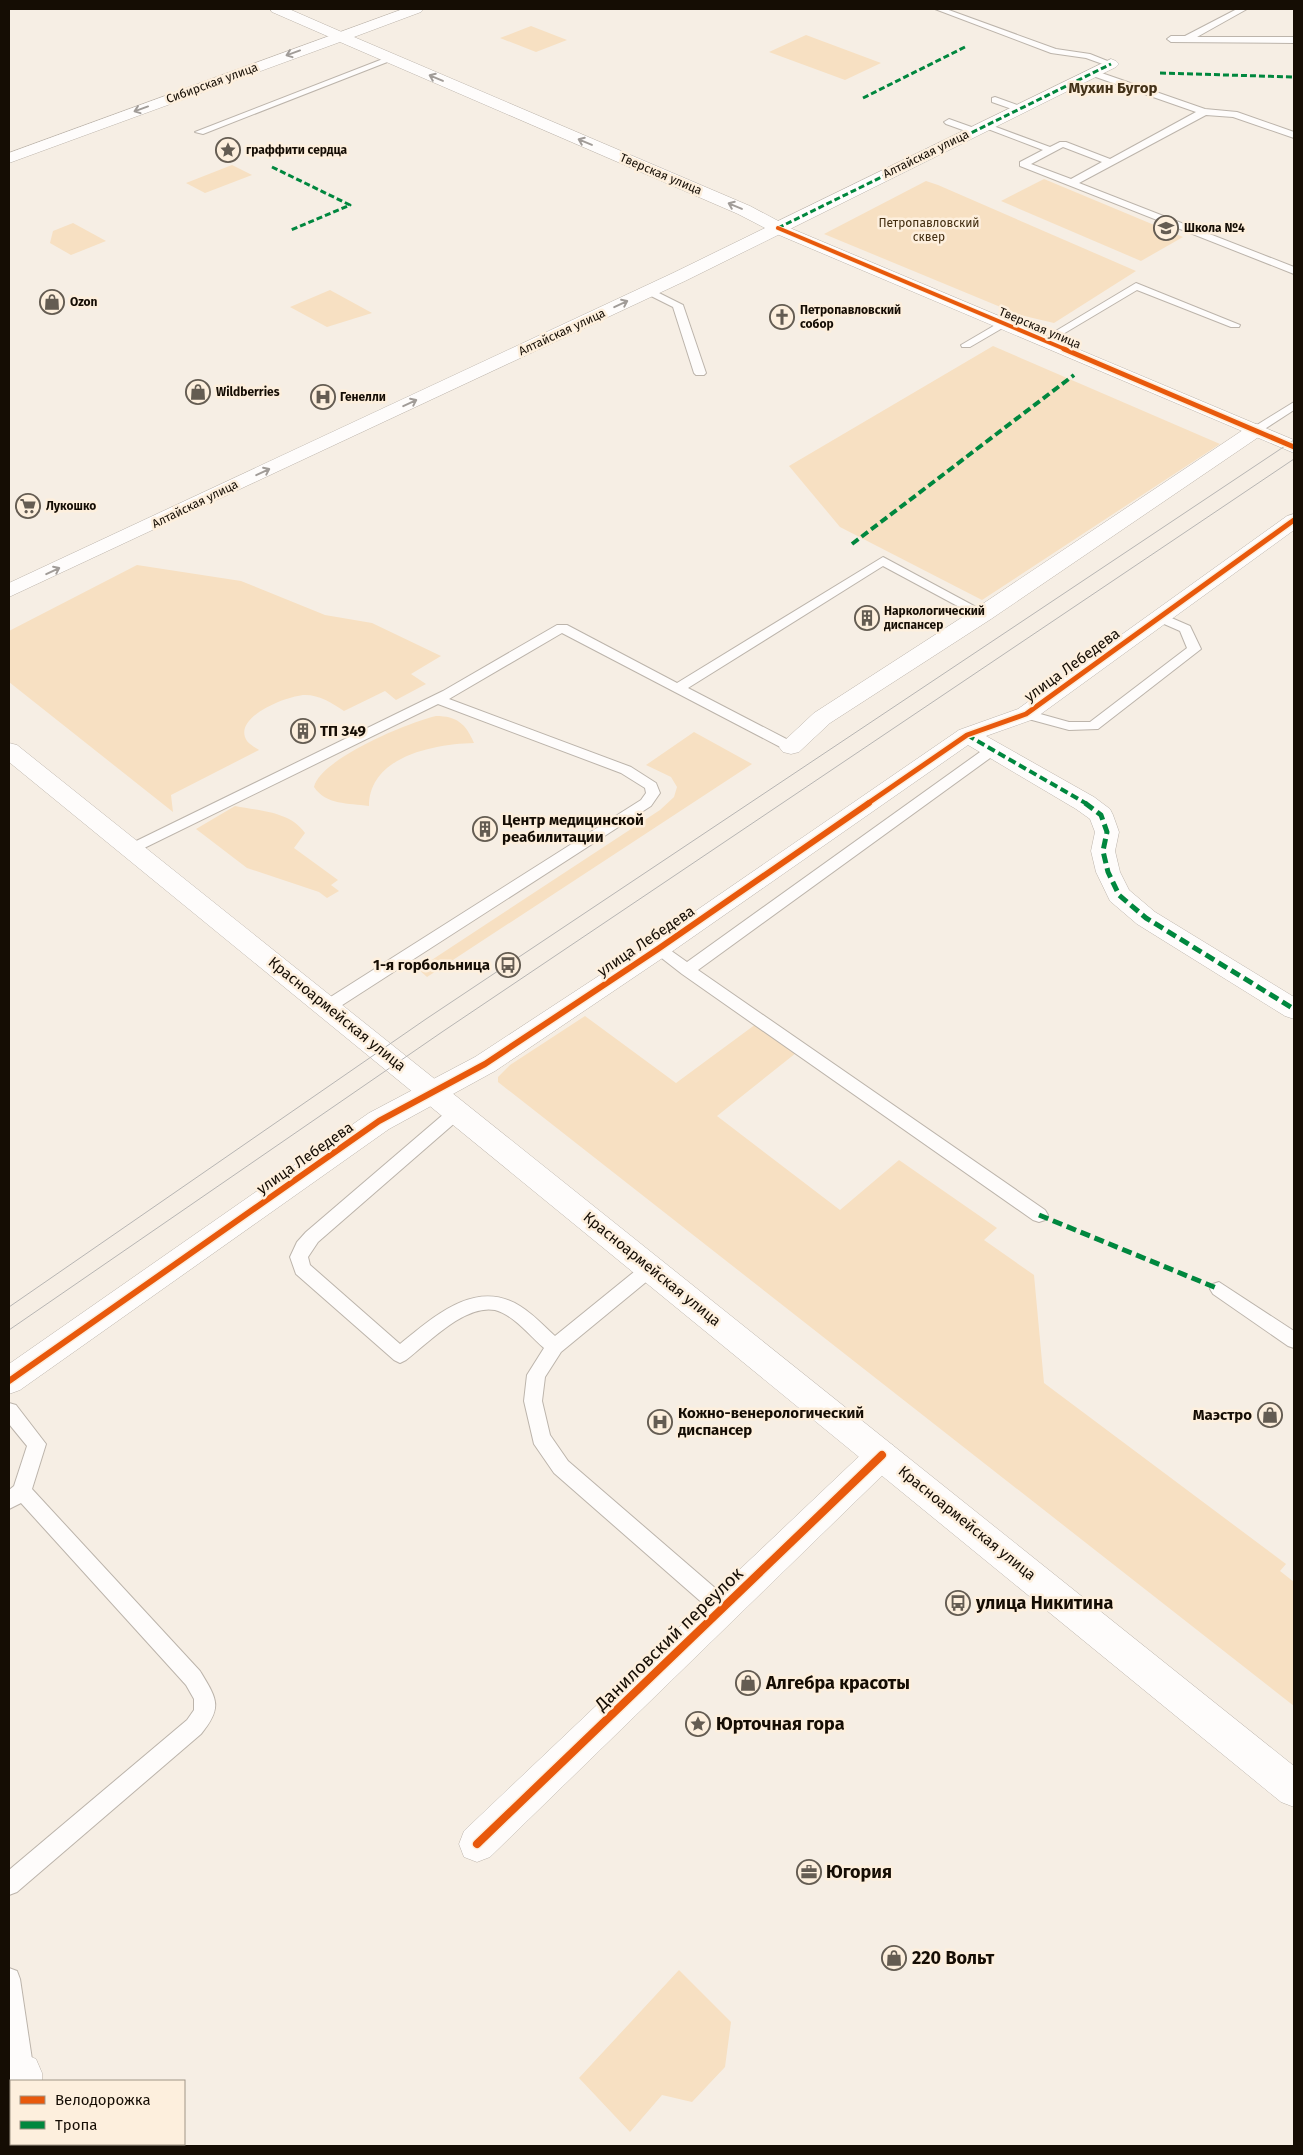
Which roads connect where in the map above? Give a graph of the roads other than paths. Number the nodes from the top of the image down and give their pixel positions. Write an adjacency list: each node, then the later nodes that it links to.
1 (277, 9): 5 (street, Тверская улица)
2 (416, 9): 5 (street, Сибирская улица)
3 (942, 9): 10 (lane)
4 (1243, 9): 7 (lane)
5 (339, 36): 9 (street, Тверская улица); 20 (street, Сибирская улица, one-way to 20)
6 (1170, 38): 7 (lane)
7 (1186, 39): 8 (lane)
8 (1294, 40)
9 (391, 59): 17 (lane); 23 (street, Тверская улица, one-way to 9)
10 (1111, 64): 11 (street, Алтайская улица)
11 (1093, 73): 13 (street, Алтайская улица); 14 (lane)
12 (995, 100): 13 (lane)
13 (1020, 109): 16 (street, Алтайская улица)
14 (1204, 112): 18 (lane); 21 (lane)
15 (950, 122): 16 (lane)
16 (979, 128): 19 (lane); 23 (street, Алтайская улица)
17 (200, 132)
18 (1294, 136)
19 (1051, 150): 21 (lane); 22 (lane)
20 (9, 158)
21 (1110, 162): 22 (lane)
22 (1070, 183): 24 (lane)
23 (778, 228): 25 (street, Алтайская улица); 26 (street, Тверская улица)
24 (1294, 271)
25 (649, 291): 30 (lane); 35 (street, Алтайская улица, one-way to 25)
26 (1002, 324): 28 (street, Тверская улица); 29 (lane)
27 (1235, 325): 28 (lane)
28 (1044, 342): 32 (street, Тверская улица)
29 (966, 345)
30 (700, 373)
31 (1294, 404): 32 (lane)
32 (1256, 430): 33 (street, Тверская улица); 36 (street)
33 (1294, 447)
34 (1294, 520): 37 (street, улица Лебедева)
35 (9, 592)
36 (983, 614): 38 (lane); 42 (street)
37 (1160, 617): 40 (street, улица Лебедева); 40 (lane)
38 (678, 688): 39 (lane); 42 (lane)
39 (437, 699): 45 (lane); 48 (lane)
40 (1026, 714): 41 (street, улица Лебедева)
41 (967, 735): 44 (street); 46 (street, улица Лебедева)
42 (791, 747)
43 (9, 750): 45 (street, Красноармейская улица)
44 (992, 750): 47 (lane); 49 (street)
45 (131, 849): 48 (street, Красноармейская улица)
46 (658, 949): 47 (lane); 50 (street, улица Лебедева)
47 (687, 970): 51 (lane)
48 (327, 1007): 50 (street, Красноармейская улица)
49 (1294, 1009)
50 (446, 1101): 52 (street, Красноармейская улица); 55 (lane); 56 (street, улица Лебедева)
51 (1039, 1215)
52 (651, 1268): 55 (lane); 58 (street, Красноармейская улица)
53 (1219, 1289): 54 (lane)
54 (1294, 1341)
55 (555, 1347): 60 (lane)
56 (9, 1381)
57 (9, 1411): 59 (lane)
58 (882, 1455): 60 (street, Даниловский переулок); 61 (street, Красноармейская улица)
59 (15, 1496): 63 (lane)
60 (722, 1607): 62 (street, Даниловский переулок)
61 (1294, 1789)
62 (478, 1844)
63 (9, 1884)
64 (9, 1979): 65 (lane)
65 (22, 2077)

